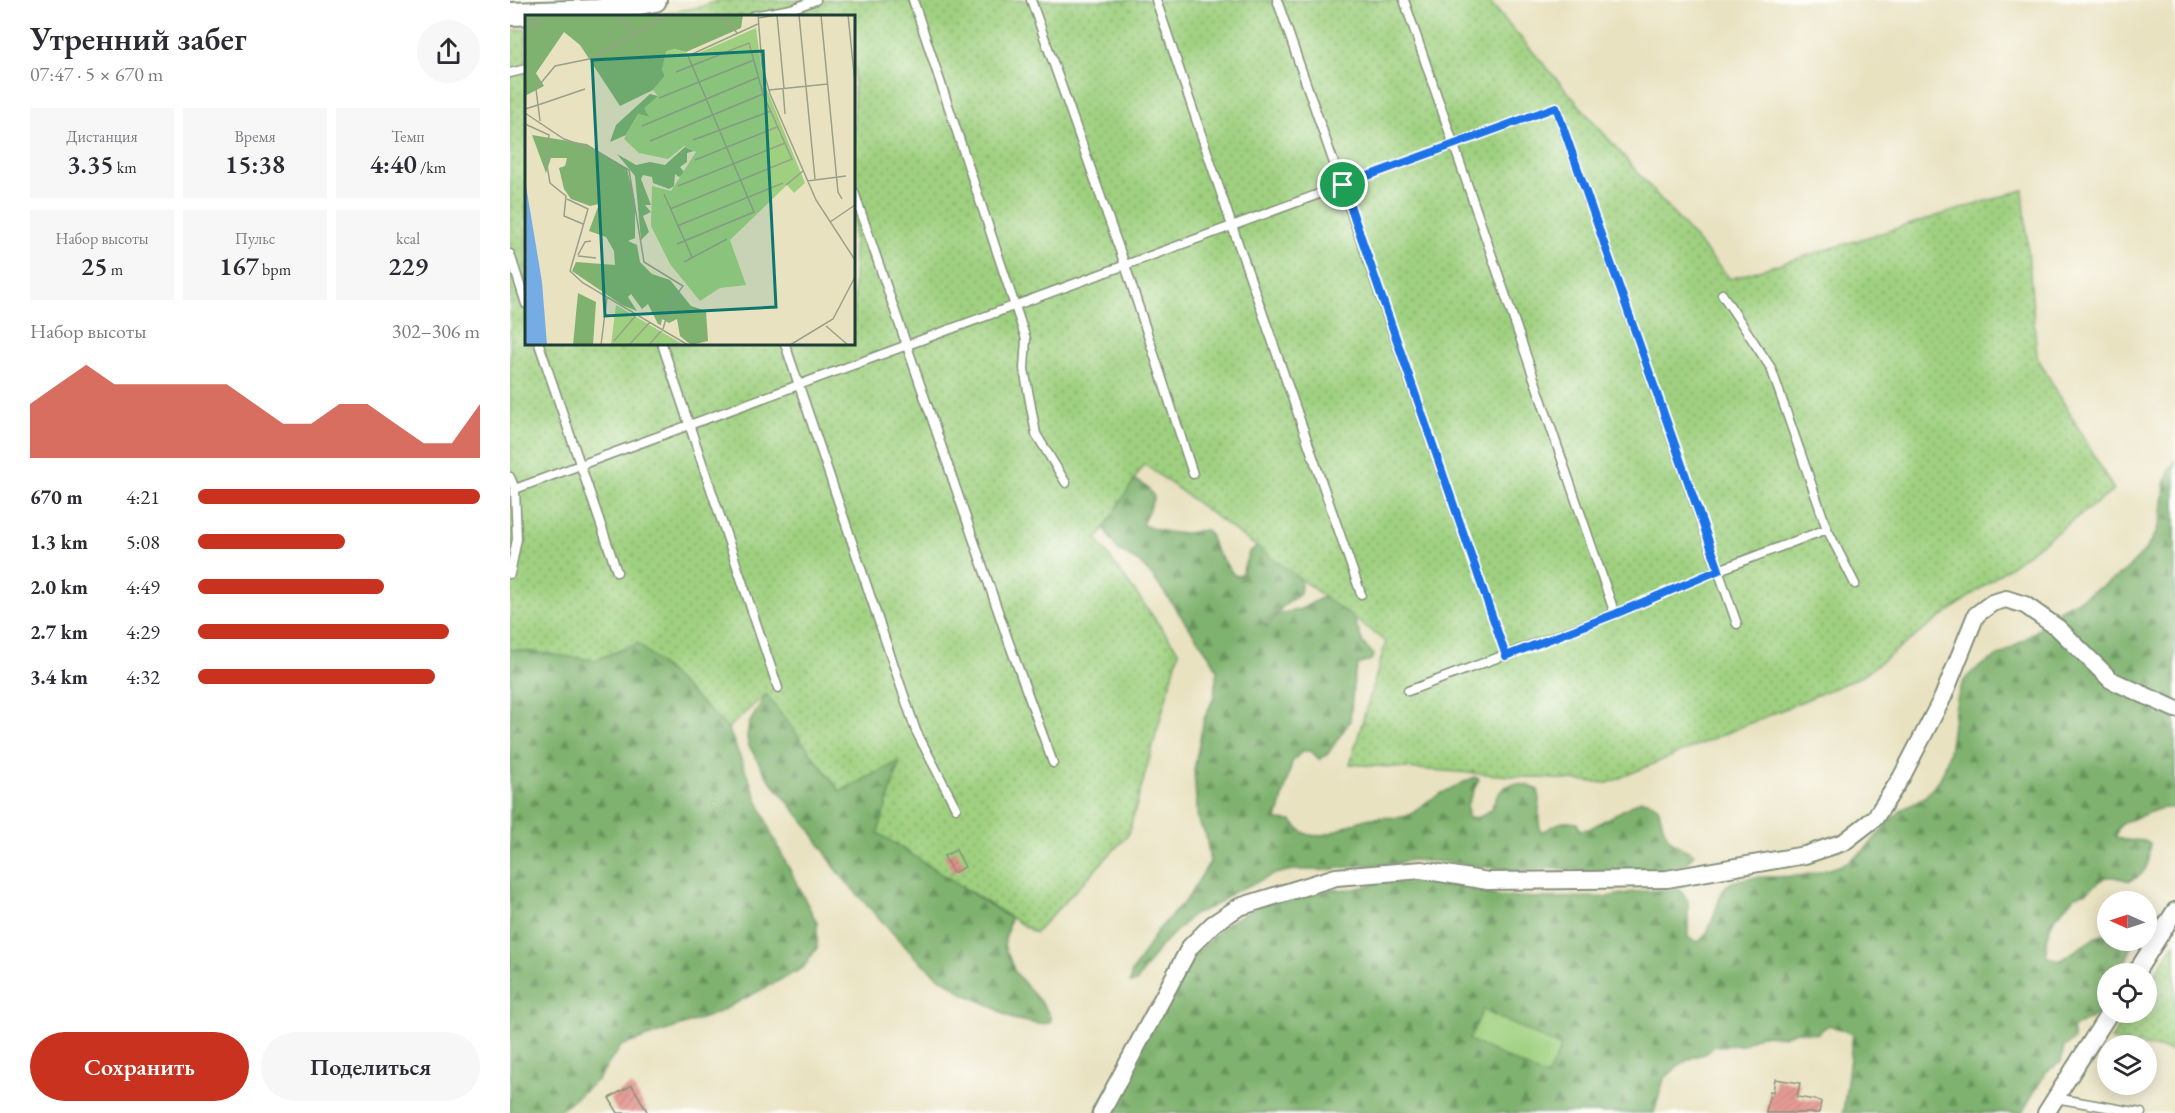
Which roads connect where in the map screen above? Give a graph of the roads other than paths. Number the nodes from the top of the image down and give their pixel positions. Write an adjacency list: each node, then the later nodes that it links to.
1 (655, 0): 9 (street)
2 (816, 0): 8 (lane)
3 (913, 0): 21 (lane)
4 (1031, 0): 18 (lane)
5 (1156, 0): 16 (lane)
6 (1277, 0): 14 (lane)
7 (1404, 0): 13 (lane)
8 (792, 13): 10 (lane)
9 (510, 14)
10 (766, 15)
11 (525, 69): 12 (lane)
12 (510, 73)
13 (1453, 145): 14 (lane); 34 (lane); 39 (lane)
14 (1343, 185): 16 (lane); 41 (lane)
15 (855, 195): 25 (lane)
16 (1232, 226): 18 (lane); 38 (lane)
17 (510, 254): 20 (lane)
18 (1125, 265): 21 (lane); 29 (lane)
19 (1722, 294): 33 (lane)
20 (525, 301)
21 (1014, 306): 25 (lane); 31 (lane)
22 (539, 345): 28 (lane)
23 (662, 345): 27 (lane)
24 (785, 345): 26 (lane)
25 (906, 345): 26 (lane); 45 (lane)
26 (800, 385): 27 (lane); 46 (lane)
27 (691, 425): 28 (lane); 42 (lane)
28 (580, 465): 32 (lane); 35 (lane)
29 (1192, 474)
30 (510, 477): 32 (lane)
31 (1066, 483)
32 (515, 489): 36 (lane)
33 (1827, 529): 34 (lane); 37 (lane)
34 (1719, 570): 39 (lane); 40 (lane)
35 (617, 572)
36 (510, 574)
37 (1855, 584)
38 (1361, 594)
39 (1615, 614): 41 (lane)
40 (1737, 624)
41 (1506, 656): 43 (lane)
42 (778, 688)
43 (1408, 691)
44 (2175, 709): 51 (street)
45 (1053, 763)
46 (956, 808)
47 (2175, 911): 48 (street)
48 (2142, 963)
49 (2103, 1023): 50 (street)
50 (2055, 1098): 52 (street); 53 (lane)
51 (1101, 1113)
52 (2046, 1113)
53 (2141, 1113)

